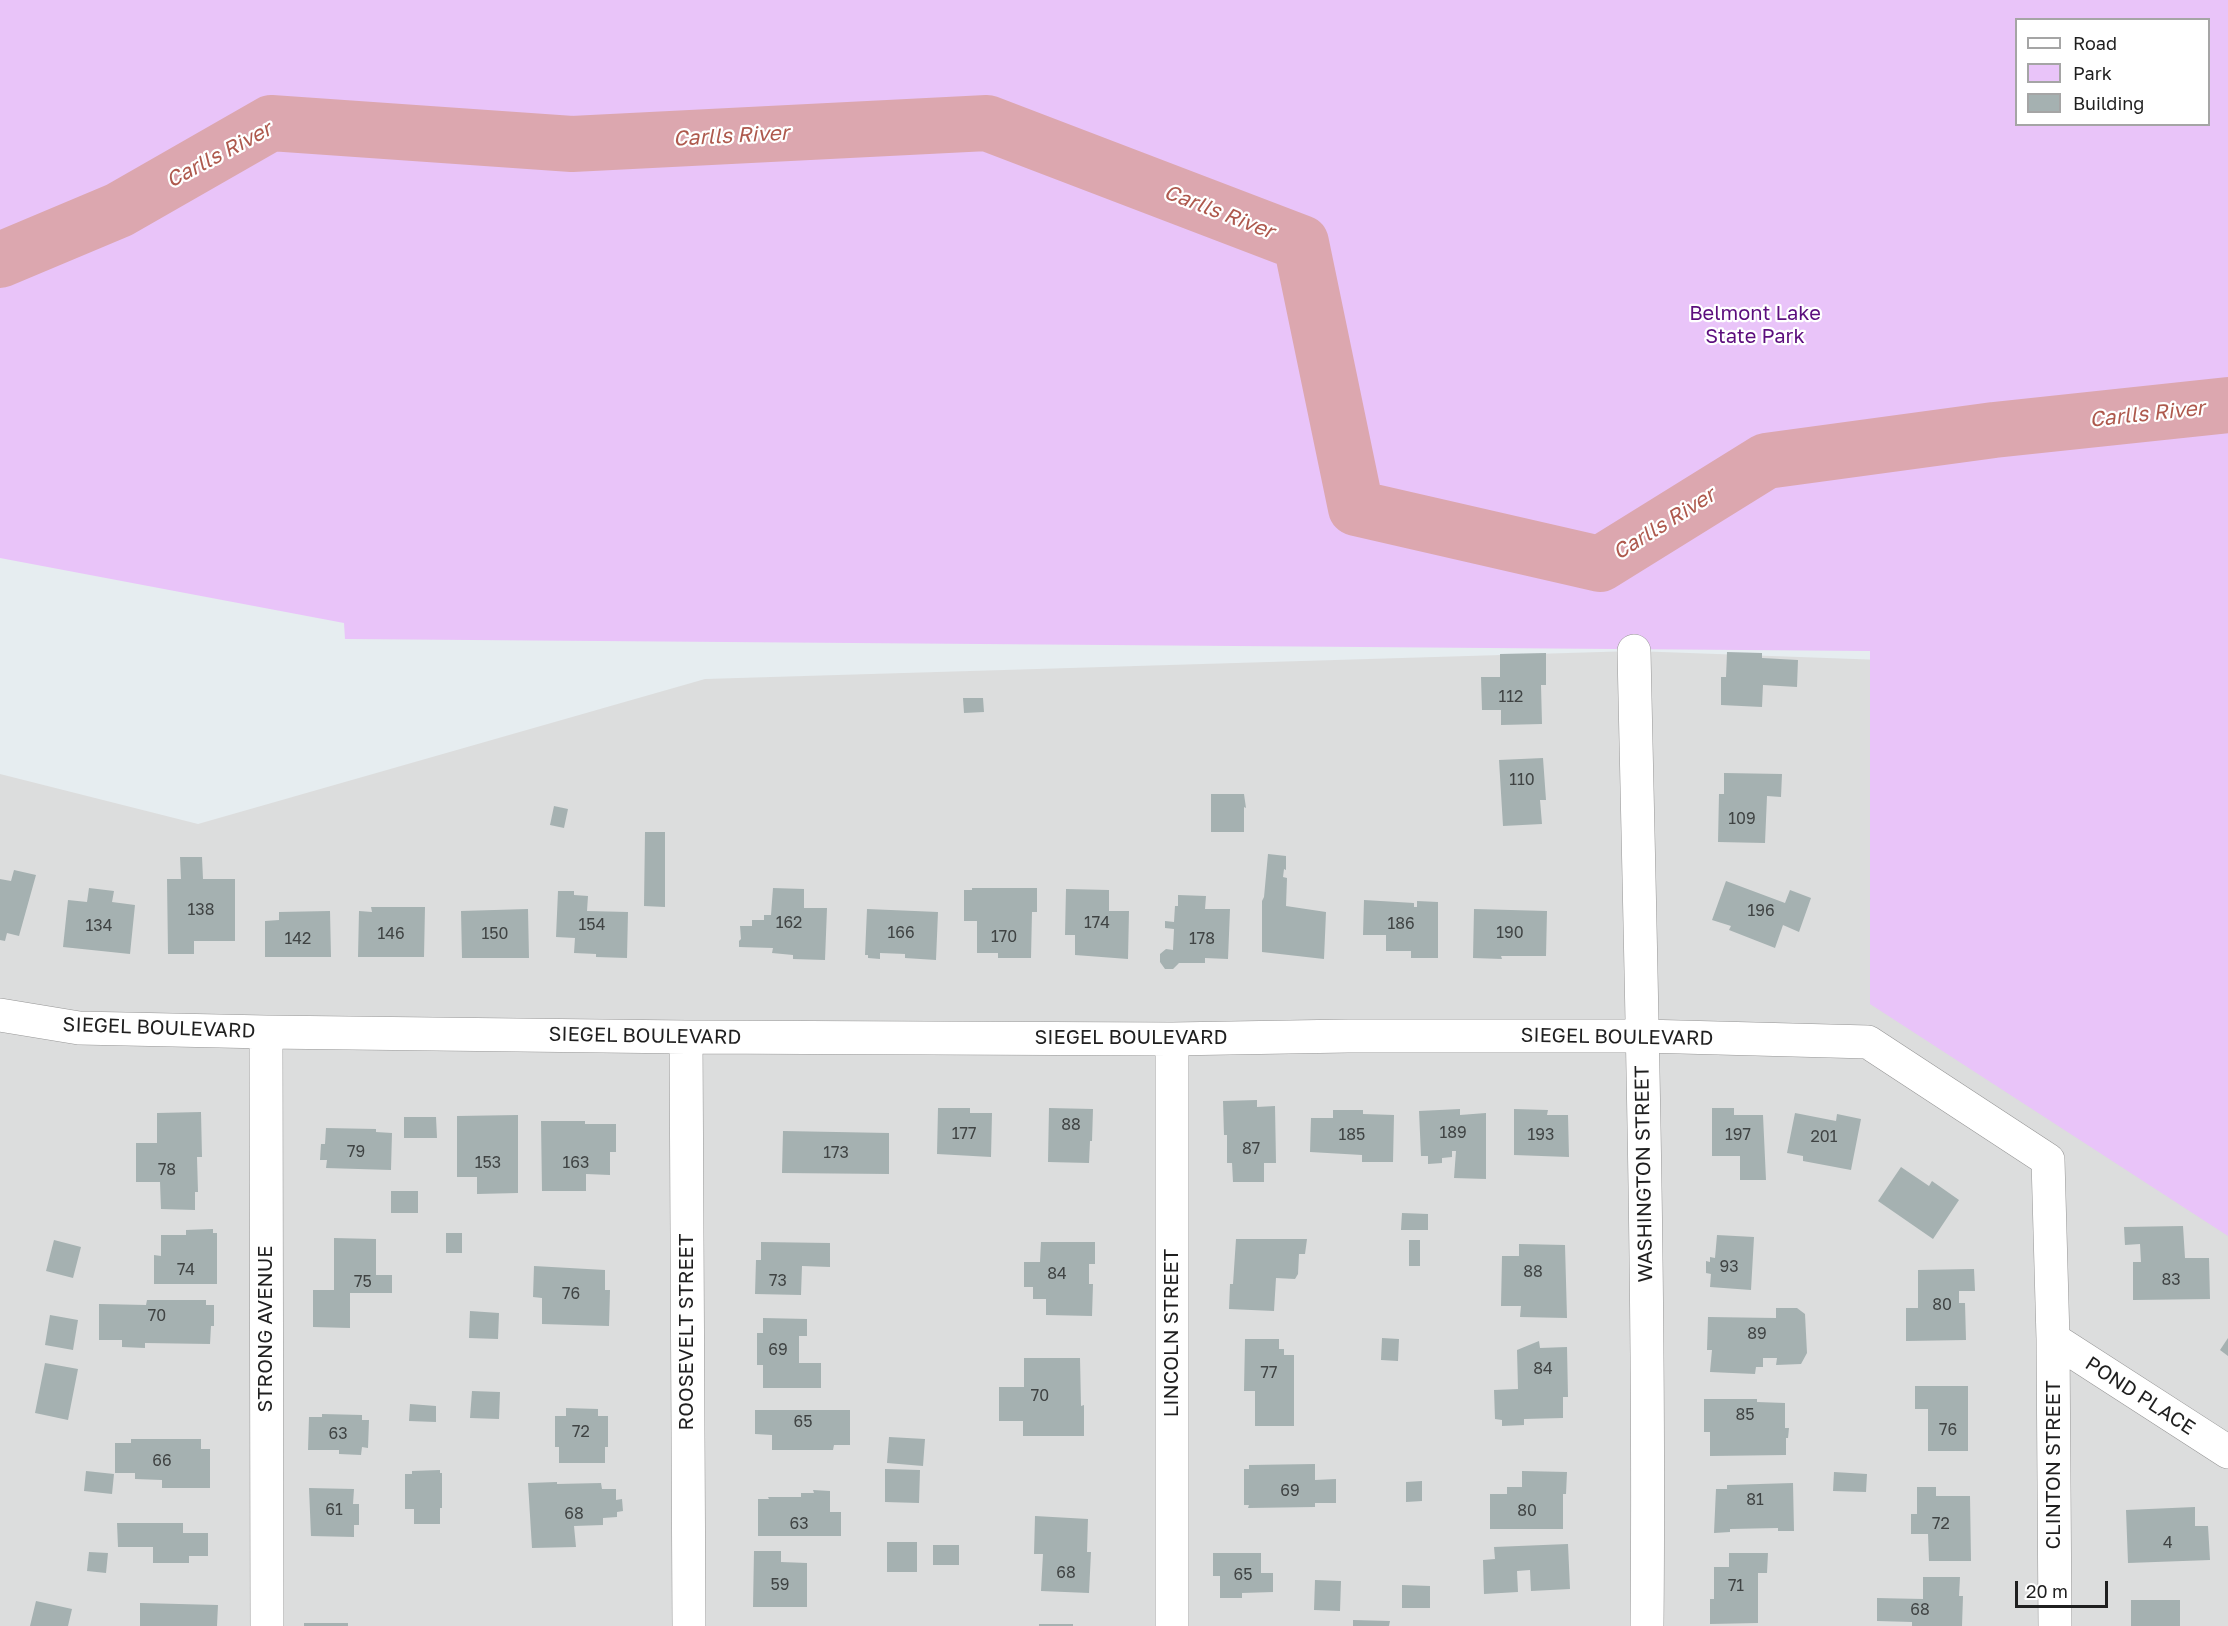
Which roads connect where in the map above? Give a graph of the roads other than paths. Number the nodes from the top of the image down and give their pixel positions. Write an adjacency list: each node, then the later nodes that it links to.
1 (1634, 651): 4 (street, WASHINGTON STREET)
2 (0, 1015): 3 (street, SIEGEL BOULEVARD)
3 (266, 1032): 5 (street, SIEGEL BOULEVARD); 9 (street, STRONG AVENUE)
4 (1643, 1036): 6 (street, SIEGEL BOULEVARD); 7 (street, SIEGEL BOULEVARD); 12 (street, WASHINGTON STREET)
5 (686, 1037): 6 (street, SIEGEL BOULEVARD); 10 (street, ROOSEVELT STREET)
6 (1172, 1039): 11 (street, LINCOLN STREET)
7 (2053, 1339): 8 (street, POND PLACE); 13 (street, CLINTON STREET)
8 (2228, 1452)
9 (267, 1626)
10 (689, 1626)
11 (1172, 1626)
12 (1647, 1626)
13 (2055, 1626)

